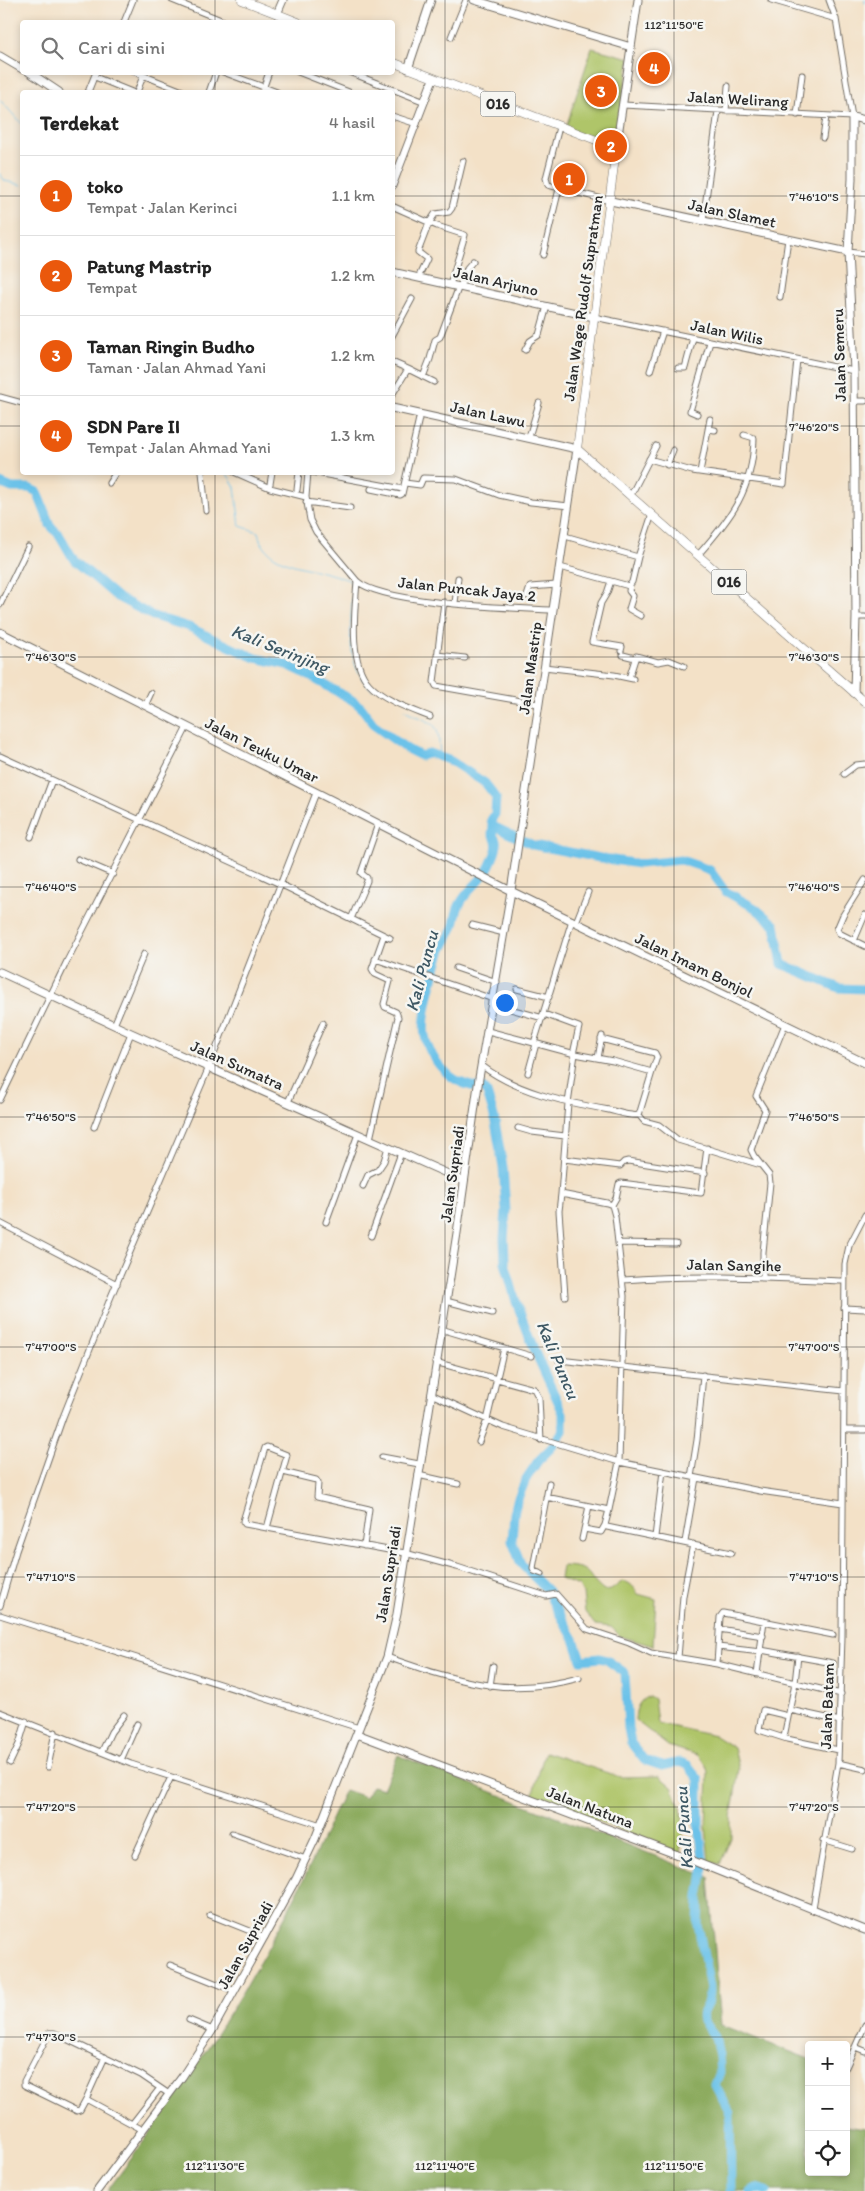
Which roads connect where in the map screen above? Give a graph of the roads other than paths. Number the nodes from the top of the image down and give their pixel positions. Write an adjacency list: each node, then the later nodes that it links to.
1 (133, 0): 13 (street)
2 (172, 0): 14 (street)
3 (242, 0): 11 (main road)
4 (283, 0): 11 (main road)
5 (431, 0): 21 (main road)
6 (466, 0): 16 (street)
7 (474, 0): 17 (main road)
8 (638, 0): 17 (main road)
9 (771, 0): 12 (street)
10 (829, 0): 12 (street, Jalan Semeru)
11 (278, 14): 15 (main road)
12 (836, 19): 48 (street, Jalan Semeru)
13 (125, 20)
14 (221, 20)
15 (293, 20)
16 (451, 37)
17 (631, 47): 42 (main road)
18 (0, 56): 20 (main road)
19 (395, 63): 21 (main road, 016)
20 (20, 68)
21 (408, 69): 31 (main road, 016)
22 (34, 75): 33 (main road)
23 (95, 75): 34 (street); 35 (street)
24 (215, 75): 38 (street)
25 (230, 75): 39 (street)
26 (268, 75): 39 (street)
27 (306, 75): 40 (street)
28 (357, 75): 41 (street)
29 (802, 75): 45 (street)
30 (143, 76): 36 (street); 37 (street)
31 (434, 79): 41 (main road); 51 (main road, 016)
32 (728, 86): 44 (street)
33 (56, 90)
34 (89, 90)
35 (128, 90)
36 (138, 90)
37 (178, 90)
38 (210, 90)
39 (263, 90)
40 (344, 90)
41 (426, 102): 50 (main road)
42 (623, 105): 43 (street, Jalan Welirang); 54 (main road)
43 (718, 111): 44 (street, Jalan Welirang); 60 (street)
44 (726, 111): 45 (street, Jalan Welirang)
45 (797, 115): 47 (street, Jalan Welirang)
46 (395, 117): 50 (street)
47 (826, 117): 48 (street, Jalan Welirang); 52 (street)
48 (852, 117): 49 (main road); 63 (main road, Jalan Semeru)
49 (865, 120)
50 (417, 124): 56 (main road)
51 (558, 127): 53 (main road, 016); 57 (street)
52 (823, 138)
53 (604, 143): 54 (main road, 016); 54 (main road, 016)
54 (616, 146): 58 (main road, Jalan Wage Rudolf Supratman / 016)
55 (463, 162): 61 (street)
56 (395, 172)
57 (559, 189): 58 (street); 65 (street)
58 (611, 201): 60 (main road, Jalan Slamet); 74 (main road, Jalan Wage Rudolf Supratman / 016)
59 (395, 207): 61 (street)
60 (703, 221): 62 (main road, Jalan Slamet)
61 (429, 223): 68 (street); 69 (street)
62 (788, 239): 63 (main road, Jalan Slamet); 71 (street)
63 (848, 252): 64 (street); 85 (main road, Jalan Semeru)
64 (865, 254)
65 (543, 255)
66 (473, 261): 70 (street)
67 (395, 273): 68 (main road, Jalan Arjuno)
68 (418, 278): 69 (main road, Jalan Arjuno)
69 (450, 285): 70 (main road, Jalan Arjuno)
70 (459, 286): 73 (main road, Jalan Arjuno); 86 (street)
71 (780, 296)
72 (412, 299): 75 (street)
73 (547, 306): 74 (main road, Jalan Arjuno); 79 (street)
74 (594, 317): 76 (street, Jalan Wilis); 99 (main road, Jalan Wage Rudolf Supratman / 016)
75 (395, 330)
76 (663, 331): 77 (street, Jalan Wilis); 84 (street)
77 (693, 338): 78 (street, Jalan Wilis); 82 (street)
78 (710, 342): 80 (street, Jalan Wilis); 96 (street)
79 (525, 350)
80 (797, 360): 85 (street, Jalan Wilis); 117 (street)
81 (395, 363): 83 (street)
82 (678, 368)
83 (408, 369): 86 (street); 88 (street)
84 (650, 371)
85 (854, 371): 90 (main road, Jalan Semeru)
86 (423, 377): 87 (street)
87 (434, 382)
88 (395, 390)
89 (0, 397): 92 (street)
90 (854, 401): 91 (street); 145 (main road, Jalan Semeru)
91 (865, 401)
92 (20, 402)
93 (539, 403): 102 (street)
94 (395, 409): 95 (main road, Jalan Lawu)
95 (420, 414): 102 (main road, Jalan Lawu); 120 (street)
96 (697, 414)
97 (710, 419): 98 (street)
98 (708, 429): 100 (street); 109 (street)
99 (580, 430): 104 (main road, Jalan Wage Rudolf Supratman / 016); 107 (main road, 016)
100 (715, 430)
101 (744, 435): 117 (street)
102 (529, 437): 104 (main road, Jalan Lawu)
103 (656, 446): 106 (street)
104 (577, 449): 107 (main road, 016); 125 (main road, Jalan Mastrip)
105 (673, 450): 108 (street)
106 (649, 460): 108 (street); 123 (street)
107 (592, 462): 123 (main road, 016)
108 (667, 465): 109 (street)
109 (700, 472): 117 (street)
110 (114, 475): 118 (street)
111 (202, 475): 127 (street)
112 (241, 475): 124 (street)
113 (270, 475): 119 (street)
114 (299, 475): 122 (street)
115 (309, 475): 124 (street, Jalan Puncak Jaya 2)
116 (330, 475): 120 (street)
117 (749, 479): 131 (street)
118 (109, 483)
119 (270, 484)
120 (404, 486): 121 (street); 125 (street)
121 (371, 489)
122 (297, 490)
123 (631, 496): 128 (main road, 016)
124 (304, 498): 126 (street); 135 (street, Jalan Puncak Jaya 2)
125 (569, 506): 129 (main road, Jalan Mastrip)
126 (350, 508)
127 (206, 511)
128 (652, 514): 131 (main road, 016); 132 (street)
129 (565, 536): 132 (street); 133 (main road, Jalan Mastrip)
130 (28, 547): 142 (street)
131 (698, 555): 153 (main road, 016)
132 (638, 557): 138 (street)
133 (560, 567): 136 (street); 137 (main road, Jalan Mastrip)
134 (458, 578): 141 (street)
135 (357, 581): 140 (street, Jalan Puncak Jaya 2); 158 (street)
136 (611, 581): 138 (street); 150 (street)
137 (557, 585): 139 (street); 143 (main road, Jalan Mastrip)
138 (630, 585): 144 (street)
139 (527, 596)
140 (444, 602): 141 (street, Jalan Puncak Jaya 2); 148 (street)
141 (455, 603): 143 (street, Jalan Puncak Jaya 2)
142 (0, 605)
143 (552, 610): 152 (main road, Jalan Mastrip)
144 (641, 616)
145 (856, 617): 146 (street); 153 (main road, Jalan Semeru)
146 (865, 617)
147 (0, 632): 157 (main road, Jalan Teuku Umar)
148 (437, 654): 149 (street); 156 (street)
149 (465, 658)
150 (635, 658): 151 (street); 152 (street)
151 (684, 666)
152 (544, 667): 156 (main road, Jalan Mastrip)
153 (854, 692): 155 (main road, 016)
154 (151, 693): 157 (street)
155 (865, 702)
156 (538, 704): 172 (main road, Jalan Mastrip)
157 (145, 706): 159 (main road, Jalan Teuku Umar)
158 (430, 717)
159 (187, 727): 164 (main road, Jalan Teuku Umar); 165 (street)
160 (0, 756): 163 (street)
161 (865, 764): 162 (street)
162 (844, 774)
163 (52, 780): 165 (street); 167 (street)
164 (316, 793): 166 (main road, Jalan Teuku Umar); 171 (street)
165 (140, 820): 169 (street); 171 (street)
166 (378, 824): 172 (main road, Jalan Teuku Umar); 175 (street)
167 (31, 837)
168 (78, 859): 169 (street)
169 (113, 874): 189 (street)
170 (865, 880): 181 (street)
171 (280, 884): 175 (street); 203 (street)
172 (511, 891): 176 (main road, Jalan Imam Bonjol); 178 (main road, Jalan Supriadi)
173 (588, 892): 176 (street)
174 (865, 915): 181 (street)
175 (351, 919): 179 (street)
176 (574, 921): 190 (street); 195 (main road, Jalan Imam Bonjol)
177 (472, 925): 178 (street)
178 (504, 933): 187 (main road, Jalan Supriadi)
179 (384, 935): 180 (street); 184 (street)
180 (390, 938)
181 (854, 941): 182 (street)
182 (865, 946)
183 (144, 954): 194 (street)
184 (375, 959): 191 (street); 214 (street)
185 (456, 968): 187 (street)
186 (0, 972): 189 (main road, Jalan Sumatra)
187 (496, 982): 191 (main road, Jalan Supriadi)
188 (517, 988): 190 (street)
189 (51, 996): 194 (main road, Jalan Sumatra); 206 (street)
190 (548, 997): 192 (street)
191 (493, 1002): 192 (street); 196 (main road, Jalan Supriadi)
192 (543, 1016): 198 (street); 199 (street)
193 (322, 1023): 207 (street)
194 (114, 1024): 197 (main road, Jalan Sumatra)
195 (785, 1024): 201 (main road, Jalan Imam Bonjol); 219 (street)
196 (488, 1031): 198 (street); 202 (main road, Jalan Supriadi)
197 (131, 1033): 203 (main road, Jalan Sumatra); 210 (street)
198 (535, 1043): 199 (street); 205 (street)
199 (574, 1054): 200 (street); 208 (street)
200 (598, 1058): 204 (street); 204 (street)
201 (865, 1063)
202 (481, 1065): 208 (street); 221 (main road, Jalan Supriadi)
203 (209, 1067): 207 (main road, Jalan Sumatra); 234 (street)
204 (652, 1072): 209 (street)
205 (528, 1073)
206 (0, 1100)
207 (288, 1102): 212 (main road, Jalan Sumatra)
208 (568, 1102): 209 (street); 213 (street)
209 (639, 1115): 216 (street)
210 (94, 1127)
211 (518, 1128): 213 (street)
212 (358, 1134): 214 (main road, Jalan Sumatra); 226 (street)
213 (565, 1136): 218 (street)
214 (370, 1139): 215 (main road, Jalan Sumatra)
215 (388, 1147): 217 (main road, Jalan Sumatra); 222 (street)
216 (707, 1148): 219 (street); 220 (street)
217 (401, 1154): 221 (main road, Jalan Sumatra); 228 (street)
218 (564, 1159): 220 (street); 223 (street)
219 (761, 1165): 231 (street)
220 (705, 1173): 224 (street)
221 (464, 1181): 236 (main road, Jalan Supriadi)
222 (363, 1186)
223 (561, 1194): 224 (street); 235 (street)
224 (612, 1205): 229 (street)
225 (865, 1215): 233 (street, Jalan Batam)
226 (326, 1222)
227 (0, 1223): 234 (street)
228 (371, 1236)
229 (619, 1243): 230 (street); 232 (street)
230 (676, 1244)
231 (763, 1277): 232 (street, Jalan Sangihe); 233 (street, Jalan Sangihe)
232 (623, 1280): 245 (street)
233 (844, 1281): 237 (street, Jalan Batam)
234 (116, 1284): 279 (street)
235 (565, 1296)
236 (446, 1300): 239 (street); 240 (main road, Jalan Supriadi)
237 (844, 1308): 238 (street); 248 (street, Jalan Batam)
238 (865, 1308)
239 (492, 1313)
240 (441, 1329): 241 (street); 244 (main road, Jalan Supriadi)
241 (504, 1348): 242 (street); 247 (street)
242 (531, 1356)
243 (559, 1360): 245 (street)
244 (436, 1362): 247 (street); 249 (main road, Jalan Supriadi)
245 (620, 1366): 246 (street); 256 (street)
246 (703, 1375): 248 (street); 261 (street)
247 (496, 1380): 250 (street); 253 (street)
248 (844, 1391): 251 (street, Jalan Batam)
249 (430, 1394): 250 (street); 257 (main road, Jalan Supriadi)
250 (487, 1420): 253 (street); 254 (street)
251 (844, 1430): 252 (street); 265 (street, Jalan Batam)
252 (865, 1430)
253 (541, 1440): 256 (street)
254 (479, 1442)
255 (382, 1457): 257 (street)
256 (619, 1462): 258 (street); 267 (street)
257 (420, 1464): 260 (main road, Jalan Supriadi)
258 (662, 1471): 261 (street); 271 (street)
259 (283, 1472): 269 (street); 269 (street); 275 (street)
260 (418, 1475): 263 (street); 276 (main road, Jalan Supriadi)
261 (694, 1478): 265 (street); 273 (street)
262 (549, 1483): 264 (street)
263 (458, 1484)
264 (546, 1497): 266 (street); 278 (street)
265 (843, 1503): 297 (street, Jalan Batam)
266 (589, 1506): 267 (street); 270 (street)
267 (609, 1510): 268 (street)
268 (606, 1525): 270 (street); 271 (street)
269 (266, 1528): 275 (street)
270 (584, 1529): 272 (street)
271 (656, 1536): 273 (street)
272 (582, 1539)
273 (685, 1542): 274 (street)
274 (693, 1544): 277 (street); 289 (street)
275 (364, 1546): 276 (street)
276 (405, 1553): 288 (main road, Jalan Supriadi); 289 (street)
277 (731, 1553)
278 (542, 1574)
279 (0, 1606)
280 (0, 1615): 304 (street)
281 (764, 1621): 282 (street); 283 (street); 284 (street)
282 (720, 1628): 284 (street); 285 (street)
283 (833, 1635)
284 (762, 1636): 286 (street)
285 (718, 1647): 286 (street); 291 (street)
286 (761, 1651): 287 (street); 293 (street)
287 (798, 1656): 290 (street); 295 (street)
288 (387, 1657): 296 (street); 304 (main road, Jalan Supriadi)
289 (678, 1658): 291 (street)
290 (833, 1663)
291 (717, 1664): 293 (street)
292 (493, 1666): 296 (street)
293 (757, 1674): 295 (street)
294 (579, 1678): 296 (street)
295 (795, 1683): 297 (street); 299 (street)
296 (490, 1686)
297 (841, 1694): 302 (street, Jalan Batam)
298 (0, 1712): 301 (street)
299 (789, 1713): 302 (street); 306 (street); 306 (street)
300 (124, 1715): 308 (street)
301 (26, 1721): 305 (street); 310 (street)
302 (840, 1721): 307 (street, Jalan Batam)
303 (137, 1724): 309 (street)
304 (358, 1731): 315 (main road, Jalan Supriadi); 321 (main road, Jalan Natuna)
305 (55, 1732): 308 (street); 312 (street)
306 (784, 1737): 307 (street)
307 (838, 1750): 311 (street, Jalan Batam)
308 (102, 1751): 309 (street)
309 (122, 1760): 314 (street)
310 (10, 1763)
311 (838, 1764): 313 (street); 317 (street, Jalan Batam)
312 (48, 1767)
313 (865, 1769)
314 (171, 1777): 315 (street); 319 (street)
315 (321, 1825): 320 (main road, Jalan Supriadi)
316 (232, 1833): 320 (street)
317 (824, 1840): 318 (street); 321 (street, Jalan Batam)
318 (852, 1849)
319 (135, 1855)
320 (306, 1859): 324 (main road, Jalan Supriadi)
321 (813, 1908): 323 (main road, Jalan Natuna)
322 (210, 1915): 324 (street)
323 (865, 1930)
324 (265, 1936): 326 (main road, Jalan Supriadi)
325 (170, 1965): 326 (street)
326 (235, 1991): 329 (main road, Jalan Supriadi)
327 (189, 2020): 329 (street)
328 (865, 2025): 330 (street)
329 (213, 2030): 335 (main road, Jalan Supriadi)
330 (854, 2047): 331 (street); 333 (street)
331 (865, 2050)
332 (105, 2057): 334 (street); 336 (street); 336 (street)
333 (850, 2057)
334 (160, 2088): 335 (street); 337 (street)
335 (169, 2094): 338 (main road, Jalan Supriadi)
336 (86, 2099): 337 (street)
337 (132, 2124): 338 (street)
338 (143, 2130): 339 (main road, Jalan Supriadi)
339 (97, 2191)

